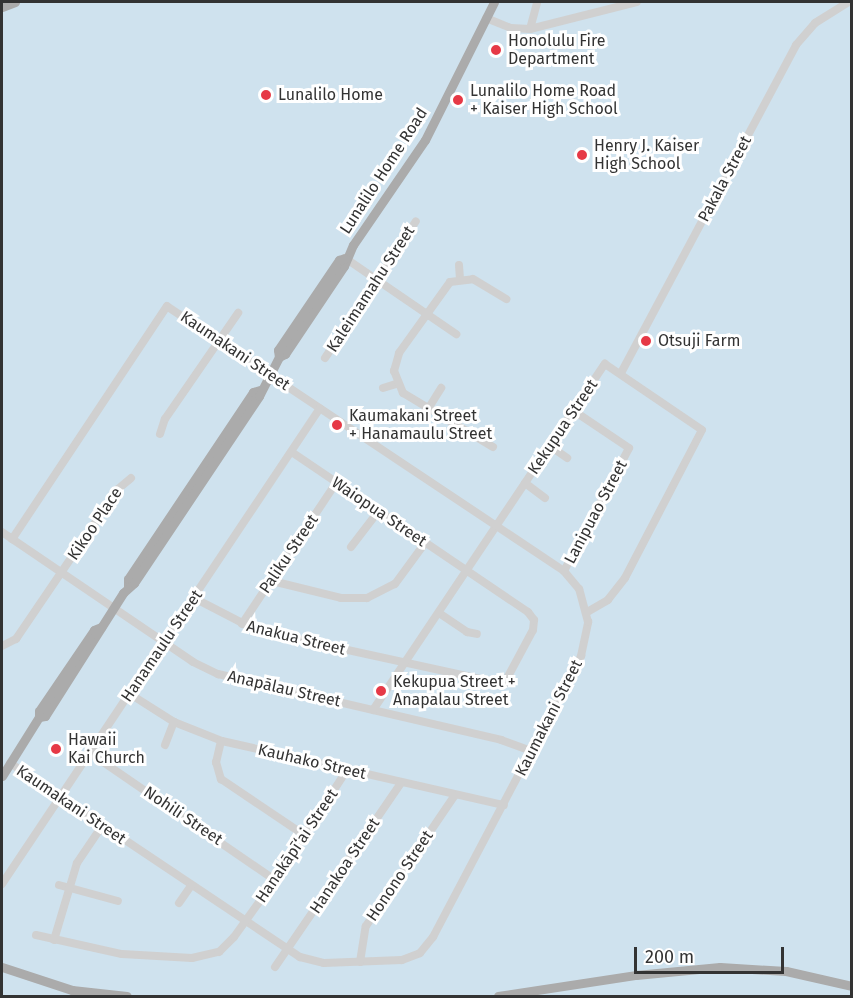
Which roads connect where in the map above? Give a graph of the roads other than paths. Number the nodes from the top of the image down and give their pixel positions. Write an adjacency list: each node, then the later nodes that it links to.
1 (15, 2): 6 (main road)
2 (494, 2): 7 (main road, Lunalilo Home Road)
3 (537, 2): 8 (street)
4 (637, 2): 8 (street)
5 (848, 2): 21 (street, Pakala Street)
6 (2, 7)
7 (486, 18): 8 (street); 10 (main road, Lunalilo Home Road)
8 (530, 29)
9 (416, 221): 12 (street, Kaleimamahu Street)
10 (345, 258): 12 (street); 20 (main road, Lunalilo Home Road)
11 (459, 265): 13 (street)
12 (376, 278): 15 (street); 19 (street, Kaleimamahu Street)
13 (460, 278): 14 (street); 15 (street)
14 (506, 299)
15 (426, 312): 17 (street); 22 (street)
16 (238, 313): 18 (street)
17 (456, 334)
18 (219, 339): 20 (street, Kaumakani Street); 28 (street); 40 (street, Kaumakani Street)
19 (326, 358)
20 (271, 374): 25 (street, Kaumakani Street); 48 (main road, Lunalilo Home Road)
21 (621, 374): 27 (street, Kekupua Street); 49 (street, Kekupua Street)
22 (396, 384): 23 (street); 26 (street)
23 (383, 388)
24 (441, 388): 26 (street)
25 (320, 408): 31 (street, Hanamaulu Street); 38 (street, Kaumakani Street)
26 (428, 409): 30 (street)
27 (574, 411): 29 (street, Kekupua Street); 44 (street, Lanipuao Street)
28 (160, 434)
29 (550, 446): 32 (street); 35 (street, Kekupua Street)
30 (493, 447)
31 (292, 452): 34 (street, Waiopua Street); 47 (street, Hanamaulu Street)
32 (567, 458)
33 (131, 478): 45 (street, Kikoo Place)
34 (336, 483): 37 (street, Waiopua Street); 46 (street, Paliku Street)
35 (525, 483): 36 (street); 38 (street, Kekupua Street)
36 (545, 498)
37 (377, 513): 41 (street, Waiopua Street); 42 (street)
38 (497, 526): 43 (street, Kekupua Street); 44 (street, Kaumakani Street)
39 (2, 532): 40 (street, Anapālau Street)
40 (12, 539): 45 (street, Anapālau Street)
41 (425, 543): 43 (street, Waiopua Street); 46 (street)
42 (351, 547)
43 (467, 570): 50 (street, Kekupua Street); 55 (street, Waiopua Street)
44 (564, 571): 49 (street, Kaumakani Street)
45 (62, 573): 48 (street, Anapālau Street); 54 (street, Kikoo Place)
46 (272, 581): 51 (street, Paliku Street)
47 (194, 598): 51 (street, Anakua Street); 53 (street, Hanamaulu Street)
48 (114, 607): 53 (street, Anapālau Street); 63 (main road, Lunalilo Home Road)
49 (587, 612): 61 (street, Kaumakani Street)
50 (439, 613): 52 (street); 55 (street, Kekupua Street)
51 (242, 624): 55 (street, Anakua Street)
52 (477, 634)
53 (165, 642): 56 (street, Hanamaulu Street); 57 (street, Anapālau Street)
54 (2, 646)
55 (404, 663): 57 (street, Kekupua Street)
56 (130, 694): 58 (street, Kauhako Street); 62 (street, Hanamaulu Street)
57 (373, 710): 61 (street, Anapālau Street)
58 (174, 722): 59 (street, Kauhako Street); 60 (street)
59 (221, 741): 64 (street, Kauhako Street); 71 (street)
60 (165, 745)
61 (532, 751): 69 (street, Kaumakani Street)
62 (90, 753): 68 (street, Hanamaulu Street); 72 (street, Nohili Street)
63 (10, 763): 65 (main road, Lunalilo Home Road); 68 (street, Kaumakani Street)
64 (348, 770): 66 (street, Kauhako Street); 71 (street, Hanakāpī‘ai Street)
65 (2, 776)
66 (401, 783): 67 (street, Kauhako Street); 82 (street, Hanakoa Street)
67 (455, 795): 69 (street, Kauhako Street); 83 (street, Honono Street)
68 (60, 796): 70 (street, Kaumakani Street); 73 (street, Hanamaulu Street)
69 (504, 805): 83 (street, Kaumakani Street)
70 (102, 826): 75 (street, Kaumakani Street); 76 (street)
71 (304, 835): 72 (street, Hanakāpī‘ai Street)
72 (275, 880): 79 (street, Hanakāpī‘ai Street)
73 (2, 884)
74 (59, 885): 76 (street)
75 (191, 886): 78 (street); 79 (street, Kaumakani Street)
76 (69, 888): 77 (street); 81 (street)
77 (118, 901)
78 (179, 903)
79 (245, 921): 81 (street, Hanakāpī‘ai Street); 82 (street, Kaumakani Street)
80 (36, 935): 81 (street, Hanakāpī‘ai Street)
81 (54, 940)
82 (288, 949): 83 (street, Kaumakani Street); 85 (street, Hanakoa Street)
83 (360, 962)
84 (2, 967): 87 (main road)
85 (275, 968)
86 (852, 986): 88 (main road)
87 (128, 996)
88 (498, 996)

